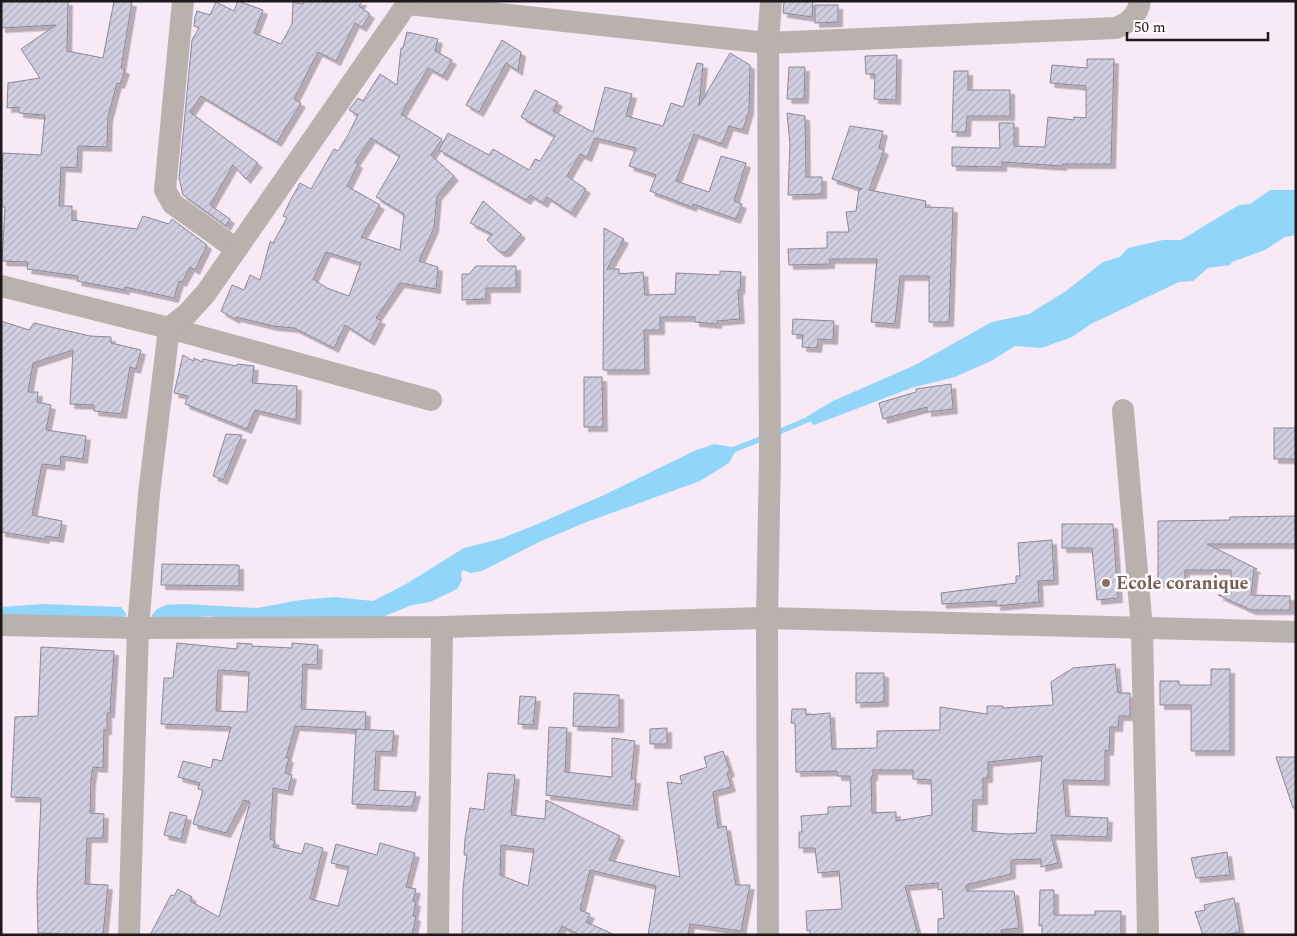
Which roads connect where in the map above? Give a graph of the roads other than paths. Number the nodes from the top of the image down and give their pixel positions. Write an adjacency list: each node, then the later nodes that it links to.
1 (183, 1): 6 (street)
2 (771, 1): 5 (street)
3 (1140, 1): 5 (street)
4 (408, 3): 5 (street); 6 (street)
5 (768, 43): 11 (street)
6 (236, 249): 8 (street)
7 (1, 286): 8 (street)
8 (169, 328): 9 (street); 14 (street)
9 (431, 400)
10 (1123, 410): 15 (street)
11 (767, 618): 13 (street); 15 (street); 19 (street)
12 (1, 625): 14 (street)
13 (442, 627): 14 (street); 18 (street)
14 (138, 628): 17 (street)
15 (1142, 629): 16 (street); 20 (street)
16 (1296, 632)
17 (130, 935)
18 (438, 935)
19 (768, 935)
20 (1148, 935)

